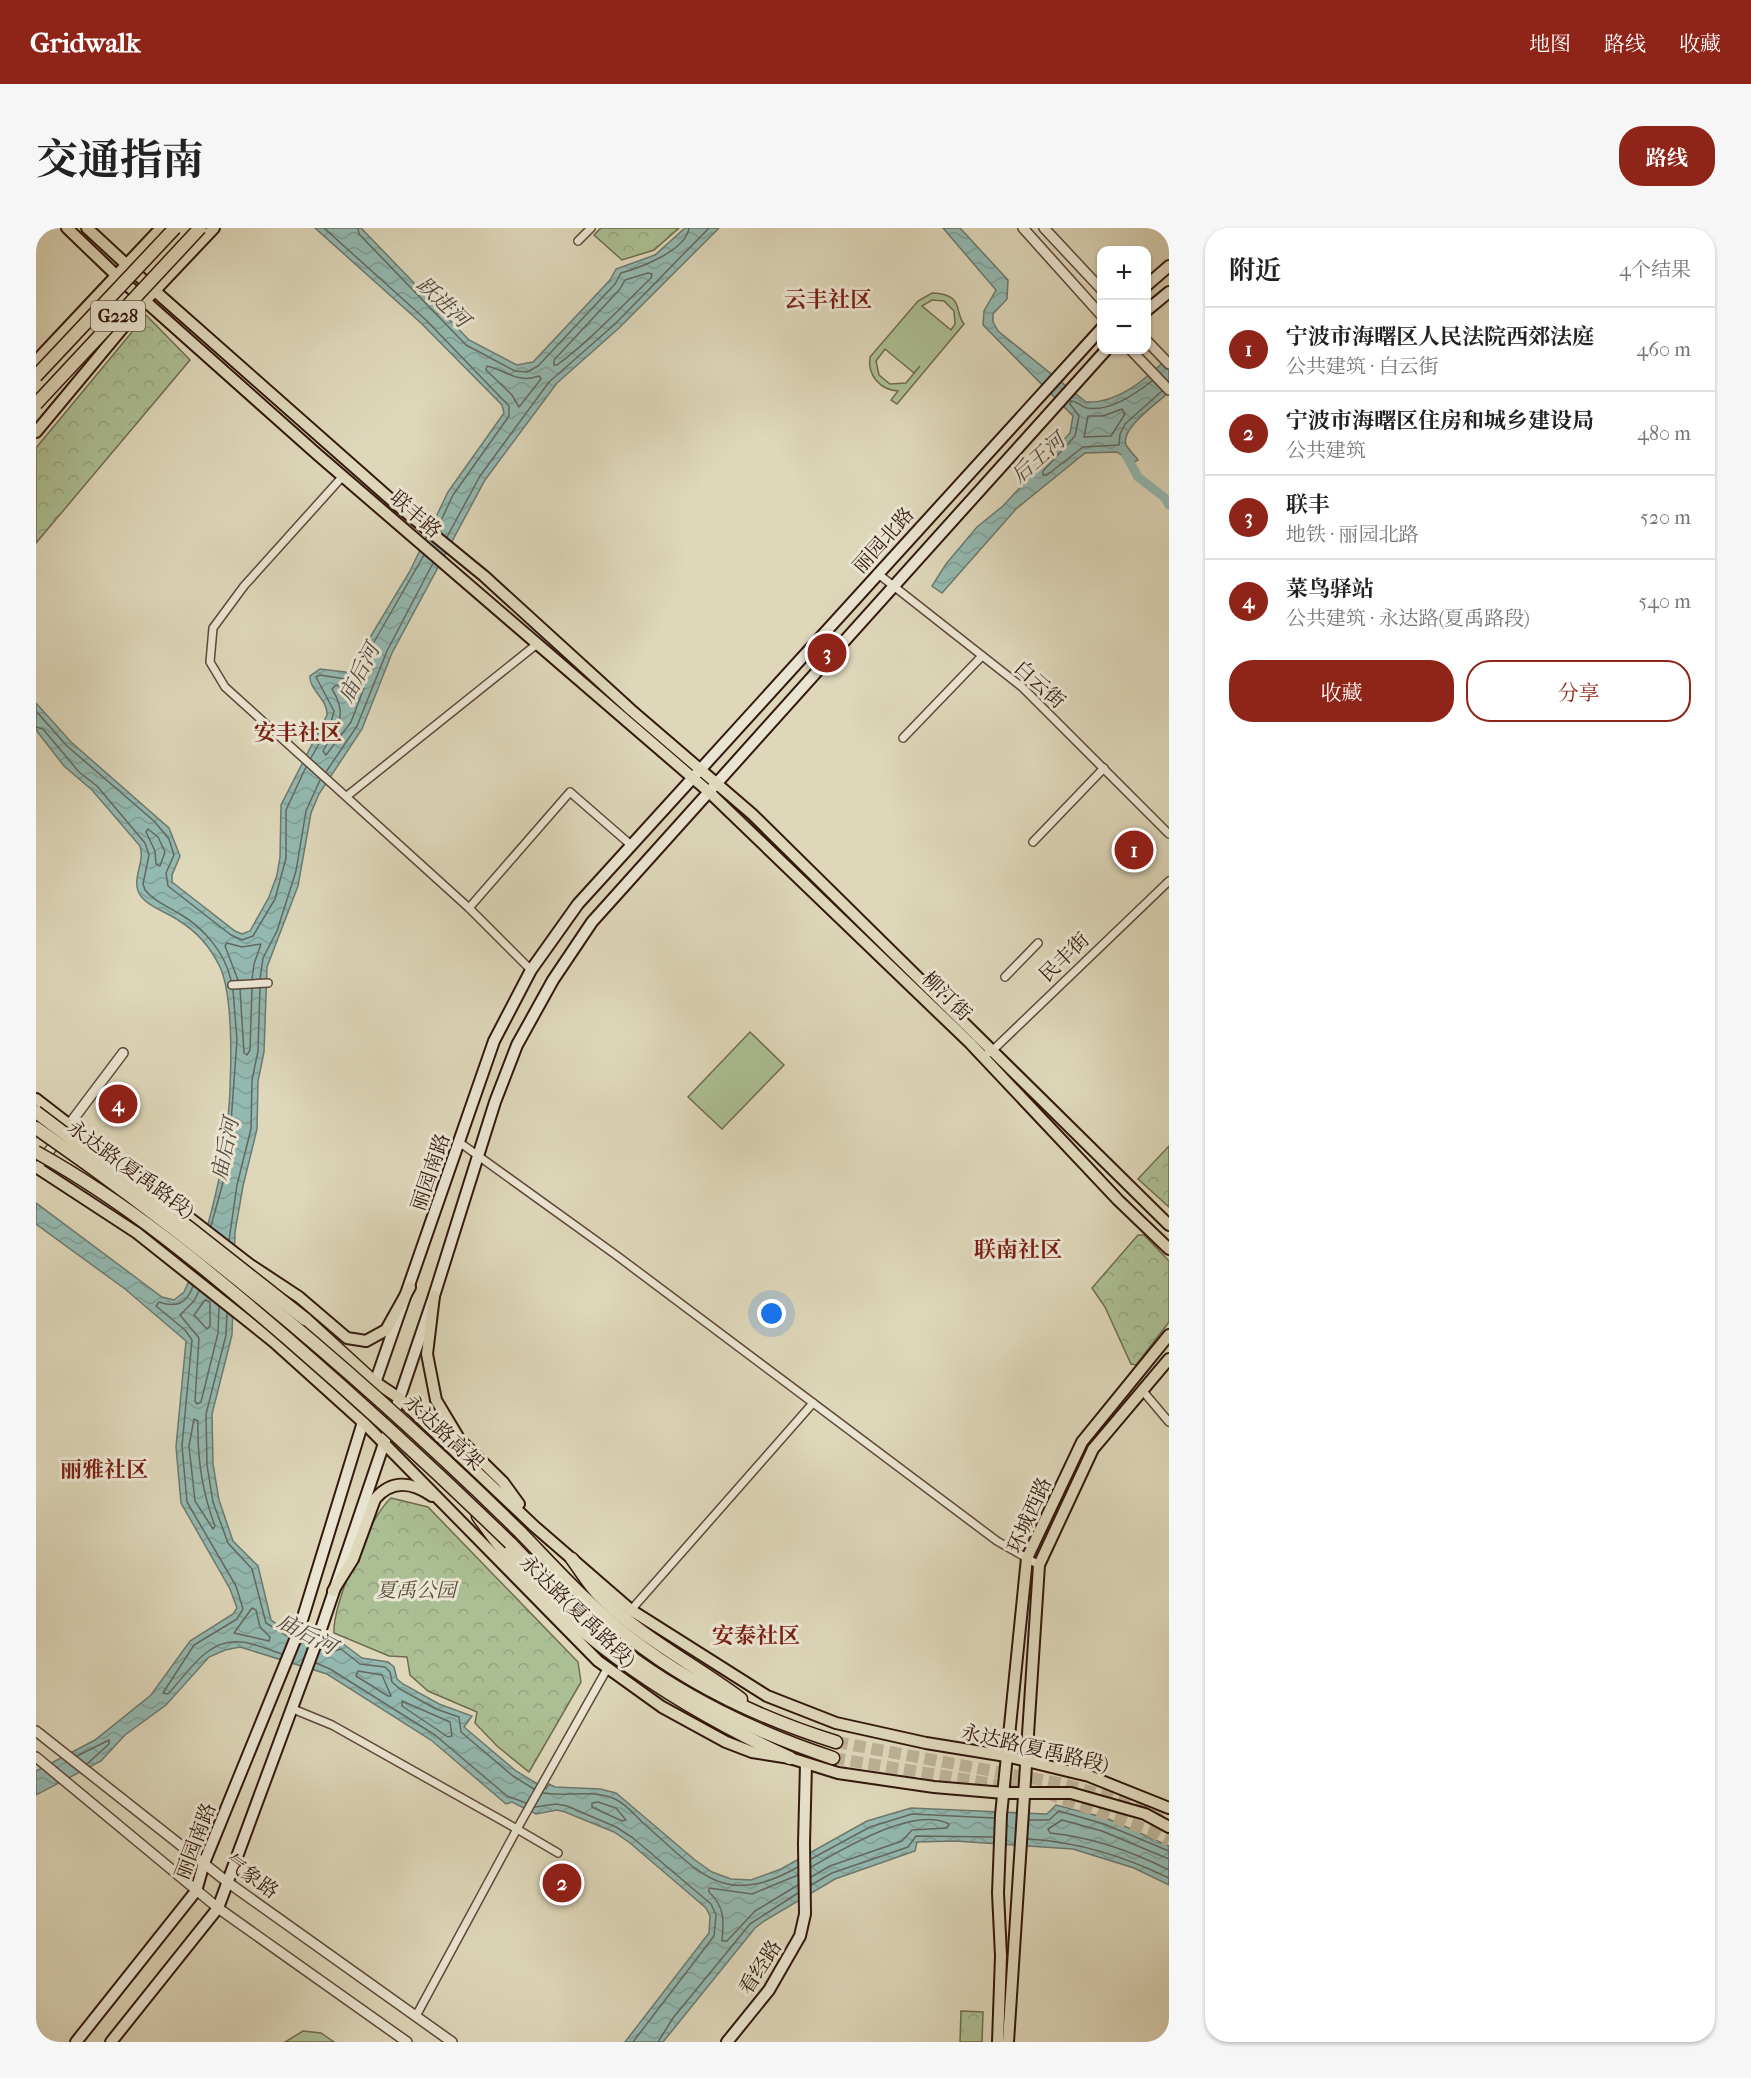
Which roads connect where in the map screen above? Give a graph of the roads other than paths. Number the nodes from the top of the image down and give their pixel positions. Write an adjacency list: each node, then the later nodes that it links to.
1 (67, 228): 13 (main road, 联丰路)
2 (87, 228): 11 (main road, 联丰路)
3 (161, 228): 11 (main road)
4 (175, 228): 27 (highway, G228, bridge)
5 (201, 228): 29 (highway, G228, bridge)
6 (214, 228): 16 (main road)
7 (591, 228): 10 (street)
8 (1023, 228): 20 (street)
9 (1044, 228): 15 (street)
10 (578, 241)
11 (126, 265): 13 (main road); 16 (main road, 联丰路)
12 (1169, 266): 14 (main road)
13 (117, 276): 18 (main road, 联丰路); 25 (main road)
14 (1151, 282)
15 (1097, 286)
16 (154, 291): 18 (main road); 37 (main road, 联丰路)
17 (1169, 292): 19 (main road)
18 (145, 301): 30 (main road); 31 (main road, 联丰路)
19 (1151, 307)
20 (1097, 311)
21 (1097, 332): 32 (main road, 丽园北路)
22 (1151, 344): 26 (street)
23 (1102, 354): 33 (main road, 丽园北路)
24 (1135, 354): 28 (street)
25 (36, 361)
26 (1168, 363)
27 (36, 376)
28 (1169, 390)
29 (36, 404)
30 (36, 432)
31 (343, 476): 34 (main road, 联丰路); 42 (street)
32 (877, 573): 33 (street, 白云街); 37 (main road, 丽园北路)
33 (893, 586): 35 (street, 白云街); 40 (main road, 丽园北路)
34 (537, 644): 39 (main road, 联丰路); 42 (street)
35 (982, 656): 36 (street); 38 (street, 白云街)
36 (903, 738)
37 (700, 768): 39 (main road, 丽园北路); 40 (main road, 柳汀街)
38 (1104, 768): 43 (street, 白云街); 44 (street)
39 (692, 778): 41 (main road, 柳汀街); 45 (main road, 丽园南路)
40 (716, 782): 41 (main road, 丽园北路); 53 (main road, 柳汀街)
41 (708, 791): 55 (main road, 柳汀街); 64 (main road, 丽园南路)
42 (349, 798): 47 (street)
43 (1169, 834)
44 (1033, 842)
45 (631, 845): 47 (street); 49 (main road, 丽园南路)
46 (1169, 880): 53 (street, 民丰街)
47 (469, 908): 49 (street)
48 (1038, 943): 50 (street)
49 (531, 970): 61 (main road, 丽园南路)
50 (1005, 977)
51 (268, 983): 52 (street)
52 (231, 985)
53 (993, 1050): 55 (street, 民丰街); 67 (main road, 柳汀街)
54 (123, 1053): 58 (street)
55 (982, 1057): 68 (main road, 柳汀街)
56 (36, 1099): 58 (main road)
57 (36, 1112): 73 (highway, bridge)
58 (68, 1123): 60 (street); 69 (main road)
59 (36, 1126): 60 (main road, 永达路(夏禹路段)); 90 (highway, 永达路高架, bridge)
60 (58, 1138): 66 (street); 73 (main road, 永达路(夏禹路段))
61 (459, 1142): 64 (street); 69 (main road, 丽园南路)
62 (36, 1145): 65 (highway, bridge)
63 (36, 1152): 65 (highway, bridge)
64 (479, 1155): 70 (main road, 丽园南路); 76 (street)
65 (53, 1161): 82 (highway, 永达路高架, bridge)
66 (36, 1168): 78 (main road, 永达路(夏禹路段))
67 (1169, 1225)
68 (1169, 1249)
69 (410, 1287): 73 (main road, 丽园南路)
70 (434, 1296): 75 (main road, 丽园南路); 81 (main road)
71 (1169, 1335): 83 (main road, 环城西路)
72 (1169, 1359): 74 (main road, 环城西路)
73 (375, 1383): 75 (main road, 永达路(夏禹路段)); 78 (main road, 丽园南路)
74 (1142, 1390): 77 (street); 85 (main road, 环城西路)
75 (399, 1398): 79 (main road, 丽园南路); 81 (main road, 永达路(夏禹路段))
76 (813, 1403): 83 (street); 87 (street)
77 (1169, 1422)
78 (365, 1424): 79 (main road, 永达路(夏禹路段)); 105 (main road, 丽园南路)
79 (382, 1442): 80 (main road, 永达路(夏禹路段)); 86 (main road, 丽园南路)
80 (452, 1510): 86 (main road); 88 (main road, 永达路(夏禹路段))
81 (534, 1526): 84 (main road, 永达路(夏禹路段))
82 (506, 1548): 94 (highway); 95 (highway, 永达路高架)
83 (1027, 1558): 85 (street); 93 (main road, 环城西路)
84 (572, 1559): 87 (main road, 永达路(夏禹路段)); 90 (highway)
85 (1039, 1564): 97 (main road, 环城西路)
86 (333, 1591): 89 (main road, 丽园南路)
87 (631, 1610): 93 (main road, 永达路(夏禹路段))
88 (606, 1669): 94 (main road, 永达路(夏禹路段)); 103 (street)
89 (293, 1709): 103 (street); 106 (main road)
90 (769, 1719): 92 (highway, 永达路高架)
91 (36, 1731): 105 (street, 气象路)
92 (836, 1742)
93 (1006, 1756): 97 (main road, 永达路(夏禹路段)); 99 (main road, 环城西路)
94 (790, 1758): 98 (main road, 永达路(夏禹路段))
95 (833, 1758)
96 (39, 1760): 107 (street)
97 (1026, 1760): 100 (main road, 环城西路); 101 (main road, 永达路(夏禹路段))
98 (806, 1764): 99 (main road, 永达路(夏禹路段)); 115 (main road, 看经路)
99 (1004, 1793): 100 (main road, 永达路(夏禹路段)); 116 (main road, 环城西路)
100 (1025, 1793): 102 (main road, 永达路(夏禹路段)); 117 (main road, 环城西路)
101 (1169, 1808)
102 (1169, 1827)
103 (517, 1829): 104 (street); 109 (street)
104 (558, 1853)
105 (204, 1863): 106 (street, 气象路); 107 (main road, 丽园南路)
106 (226, 1881): 108 (main road); 109 (street, 气象路)
107 (196, 1891): 108 (street); 111 (main road, 丽园南路)
108 (218, 1908): 110 (street); 112 (main road)
109 (416, 2016): 114 (street, 气象路)
110 (395, 2039): 113 (street)
111 (76, 2042)
112 (111, 2042)
113 (407, 2042)
114 (452, 2042)
115 (727, 2042)
116 (998, 2042)
117 (1008, 2042)

